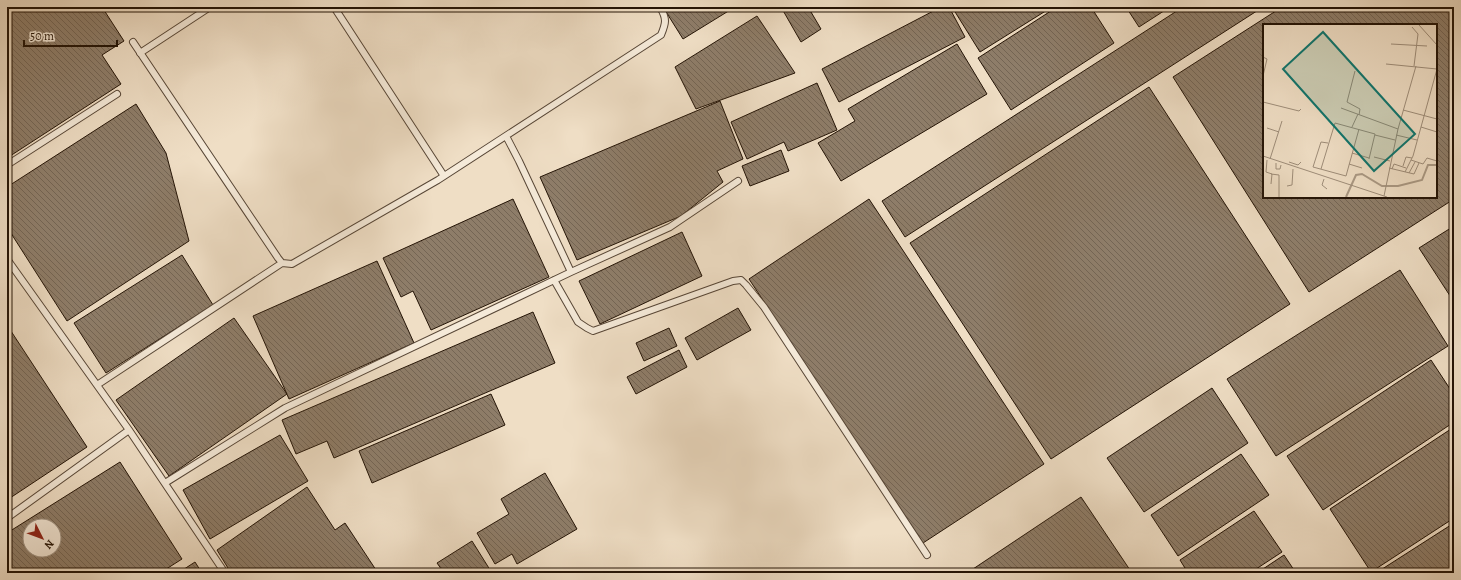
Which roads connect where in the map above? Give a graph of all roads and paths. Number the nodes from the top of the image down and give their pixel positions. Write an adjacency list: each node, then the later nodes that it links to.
1 (210, 7): 5 (lane)
2 (334, 7): 9 (lane)
3 (660, 7): 7 (lane)
4 (133, 42): 5 (lane)
5 (140, 53): 12 (lane)
6 (117, 94): 8 (lane)
7 (506, 136): 9 (lane); 13 (lane)
8 (7, 166)
9 (444, 176): 12 (lane)
10 (738, 181): 13 (lane)
11 (7, 259): 15 (lane)
12 (282, 263): 15 (lane)
13 (571, 272): 14 (lane)
14 (554, 280): 17 (lane); 19 (lane)
15 (97, 385): 16 (lane)
16 (129, 430): 17 (lane); 18 (lane)
17 (165, 483): 20 (lane)
18 (7, 518)
19 (927, 555)
20 (225, 573)

